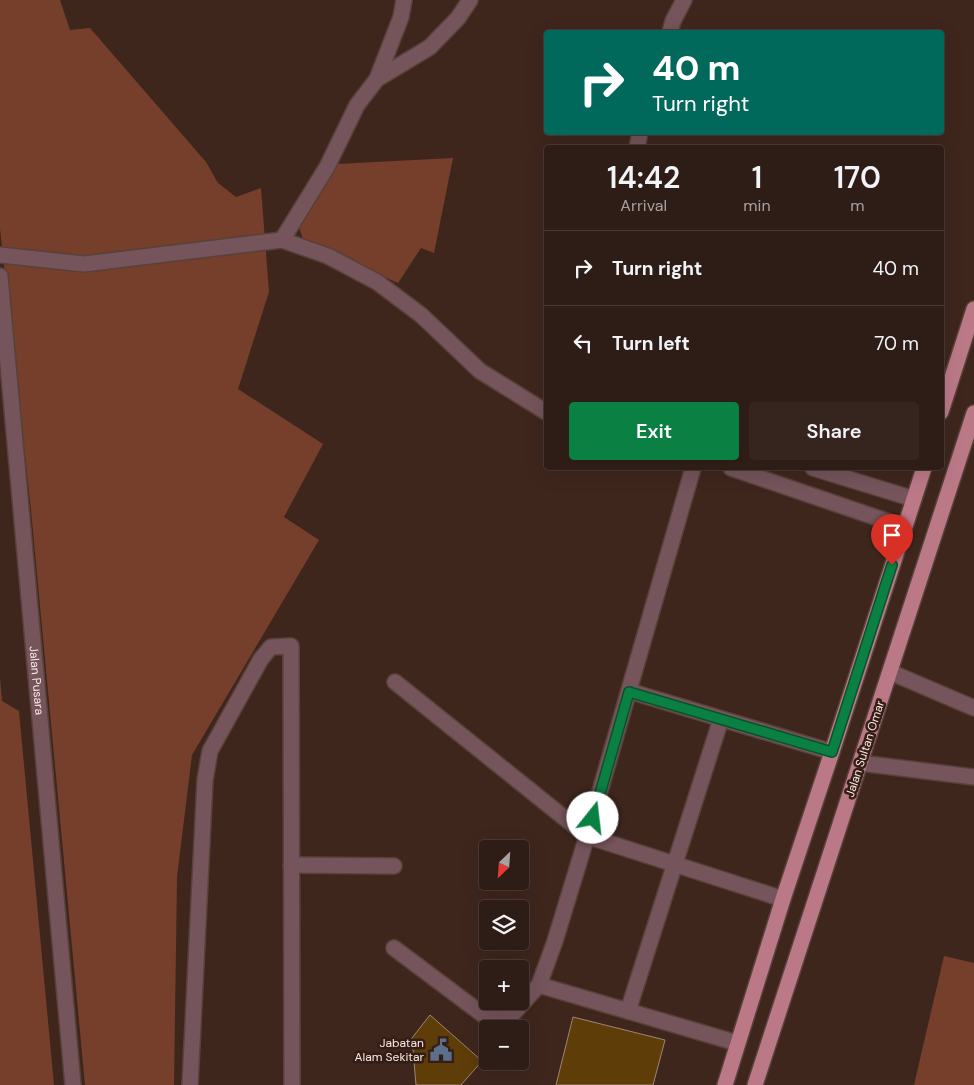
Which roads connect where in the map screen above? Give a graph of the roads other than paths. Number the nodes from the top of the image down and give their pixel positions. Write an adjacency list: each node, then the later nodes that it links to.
1 (404, 0): 5 (street)
2 (470, 0): 5 (street)
3 (684, 0): 4 (street)
4 (671, 30)
5 (377, 79): 6 (street)
6 (282, 240): 7 (street); 12 (street)
7 (0, 255)
8 (0, 276): 9 (street, Jalan Pusara)
9 (1, 301): 37 (street, Jalan Pusara)
10 (974, 309): 11 (main road)
11 (944, 403)
12 (544, 411)
13 (974, 413): 20 (main road, Jalan Sultan Omar)
14 (692, 470): 22 (street)
15 (737, 470): 19 (street)
16 (820, 470): 18 (street)
17 (923, 470): 18 (main road)
18 (914, 499): 19 (main road)
19 (904, 527): 25 (main road)
20 (890, 672): 23 (street); 26 (main road, Jalan Sultan Omar)
21 (395, 682): 28 (street)
22 (629, 692): 24 (street); 28 (street)
23 (974, 708)
24 (721, 719): 25 (street); 29 (street)
25 (832, 752): 32 (main road)
26 (860, 763): 27 (street); 41 (main road, Jalan Sultan Omar)
27 (974, 777)
28 (587, 836): 29 (street); 34 (street)
29 (675, 864): 32 (street); 35 (street)
30 (292, 865): 31 (street); 38 (street); 39 (street)
31 (394, 866)
32 (783, 899): 36 (main road)
33 (394, 948): 34 (street)
34 (539, 985): 35 (street)
35 (628, 1011): 36 (street)
36 (737, 1043): 40 (main road)
37 (73, 1085)
38 (190, 1085)
39 (292, 1085)
40 (725, 1085)
41 (755, 1085)

